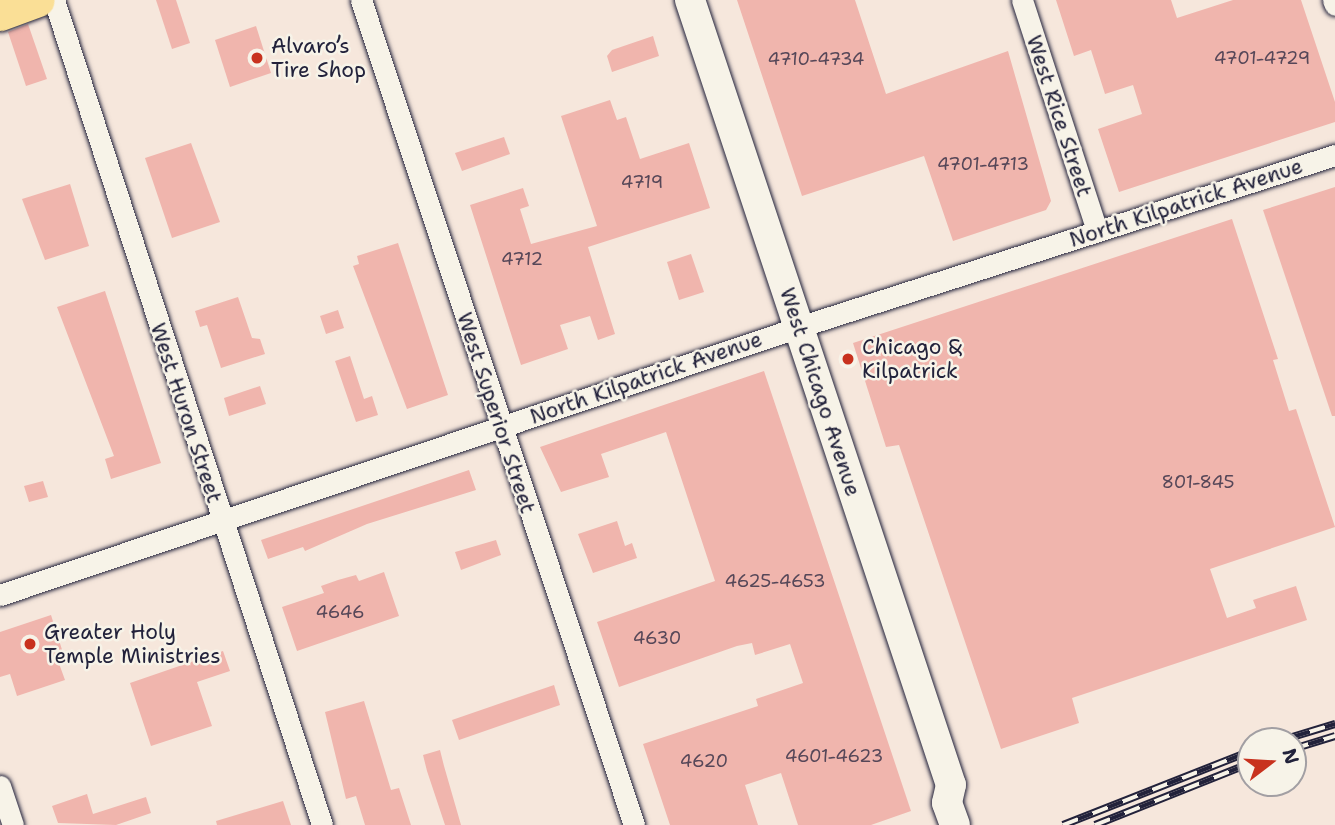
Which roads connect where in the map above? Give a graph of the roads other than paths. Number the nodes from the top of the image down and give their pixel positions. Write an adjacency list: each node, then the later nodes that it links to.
1 (38, 0): 6 (main road)
2 (54, 0): 11 (street, West Huron Street)
3 (361, 0): 10 (street, West Superior Street)
4 (690, 0): 9 (main road, West Chicago Avenue)
5 (1022, 0): 8 (street, West Rice Street)
6 (0, 14)
7 (1335, 155): 8 (street, North Kilpatrick Avenue)
8 (1097, 231): 9 (street, North Kilpatrick Avenue)
9 (799, 327): 10 (street, North Kilpatrick Avenue); 13 (main road, West Chicago Avenue)
10 (500, 427): 11 (street, North Kilpatrick Avenue); 17 (street, West Superior Street)
11 (221, 521): 12 (street, North Kilpatrick Avenue); 16 (street, West Huron Street)
12 (0, 595)
13 (951, 785): 18 (main road, West Chicago Avenue); 19 (main road, West Chicago Avenue)
14 (0, 786): 15 (street)
15 (13, 825)
16 (322, 825)
17 (634, 825)
18 (955, 825)
19 (974, 825)

